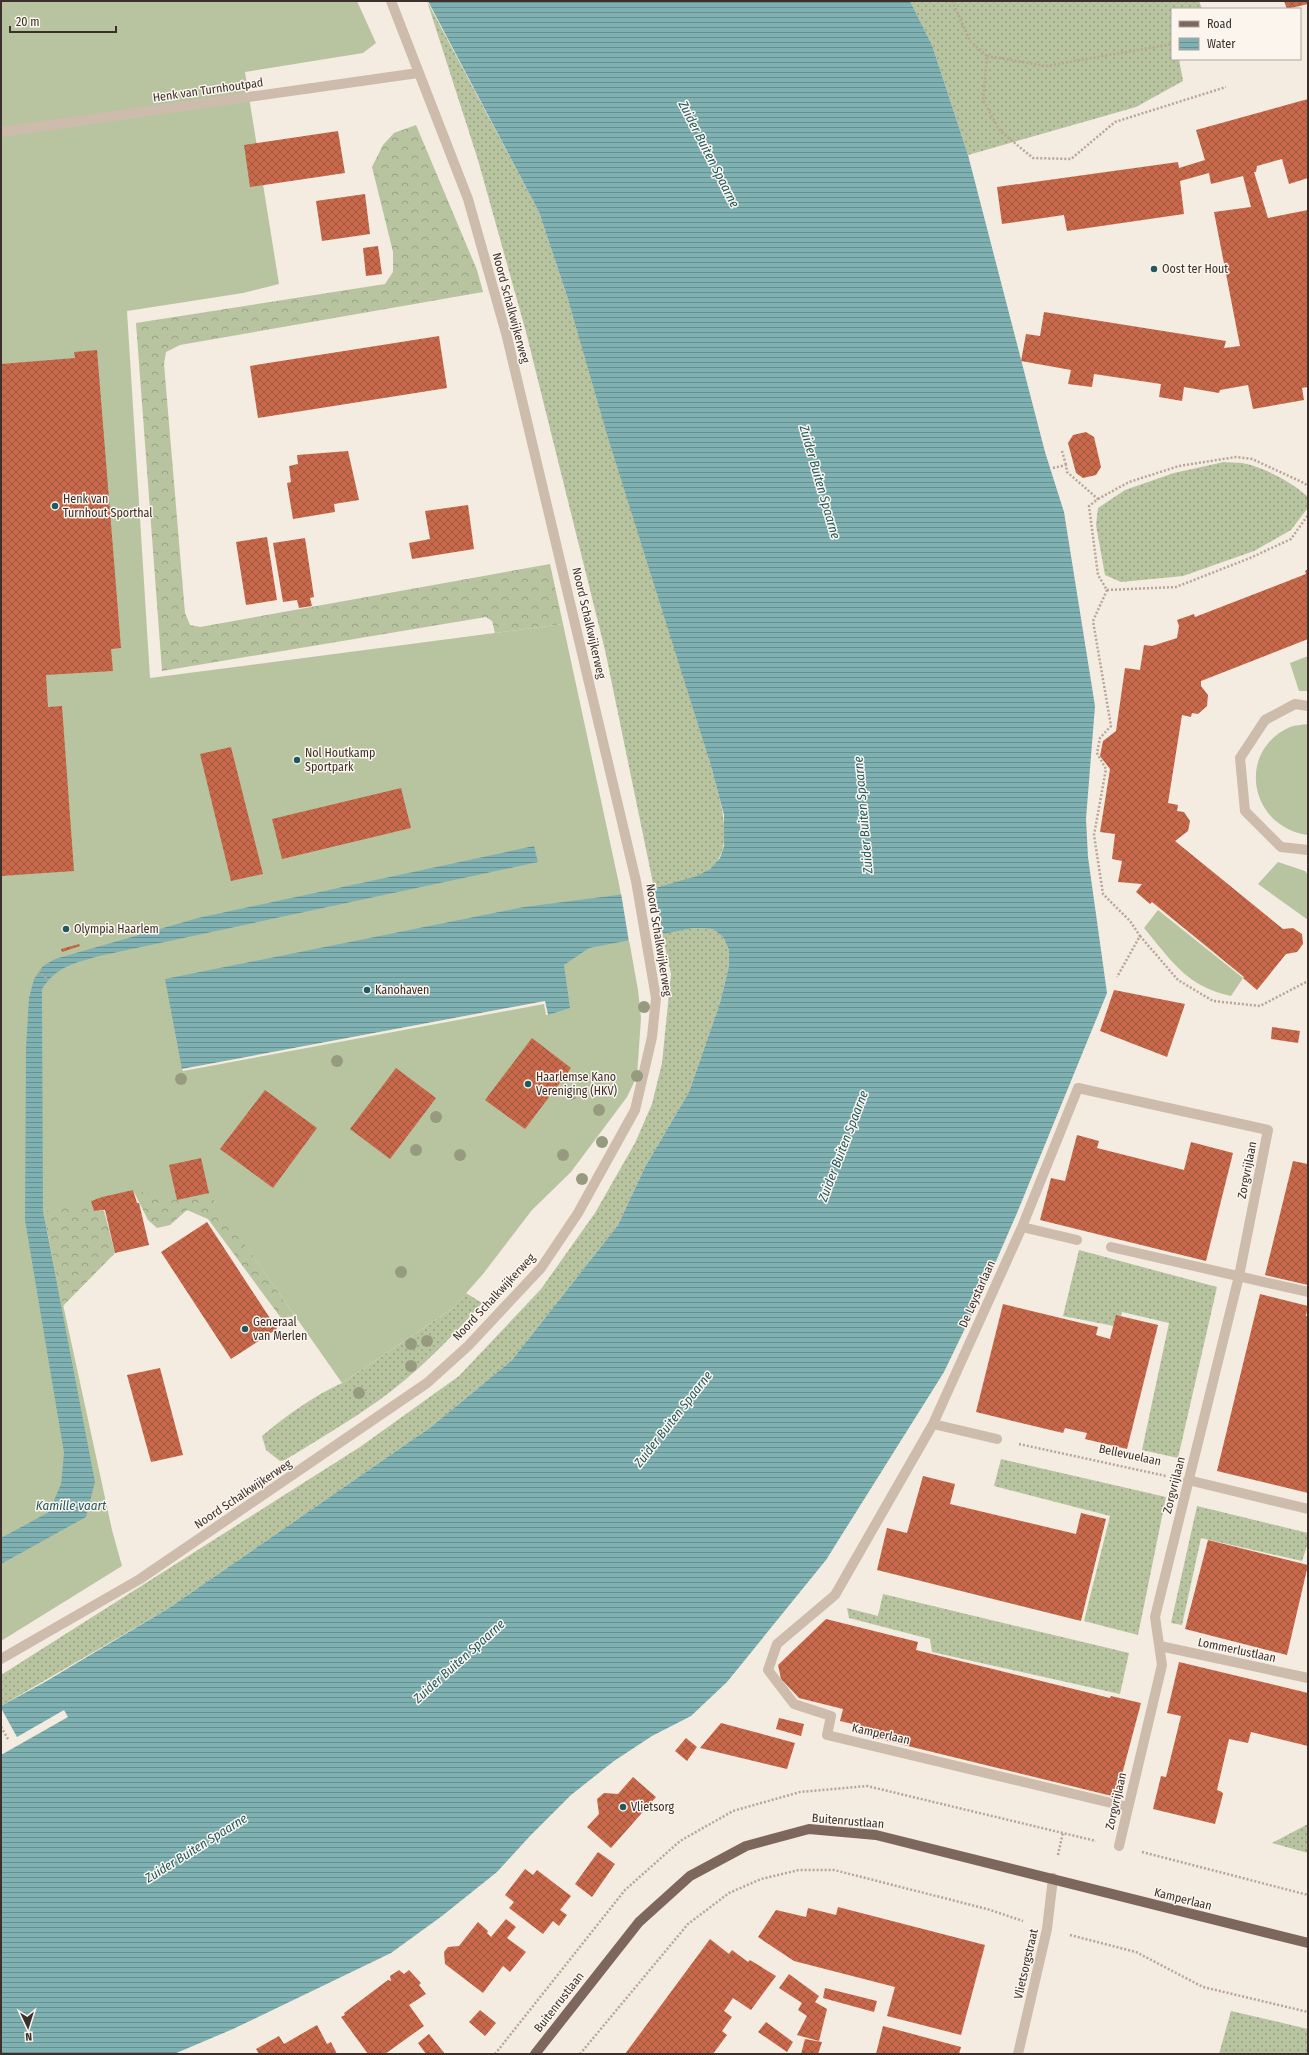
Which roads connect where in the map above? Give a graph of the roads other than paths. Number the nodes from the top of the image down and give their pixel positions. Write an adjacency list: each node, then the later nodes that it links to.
1 (391, 1): 2 (street, Noord Schalkwijkerweg)
2 (418, 73): 3 (street, Henk van Turnhoutpad); 17 (street, Noord Schalkwijkerweg)
3 (1, 132)
4 (1308, 706): 5 (street)
5 (1308, 850)
6 (1268, 1130): 7 (street, De Leystarlaan); 10 (street, Zorgvrijlaan)
7 (1022, 1227): 8 (street); 12 (street, De Leystarlaan)
8 (1077, 1240)
9 (1111, 1248): 10 (street)
10 (1239, 1276): 11 (street); 14 (street, Zorgvrijlaan)
11 (1308, 1292)
12 (933, 1424): 13 (street); 19 (street, Kamperlaan)
13 (997, 1439)
14 (1188, 1480): 15 (street); 16 (street, Zorgvrijlaan)
15 (1308, 1509)
16 (1160, 1646): 18 (street, Lommerlustlaan); 19 (street, Zorgvrijlaan)
17 (1, 1659)
18 (1308, 1678)
19 (1128, 1807): 20 (street, Zorgvrijlaan)
20 (1119, 1846)
21 (1053, 1878): 22 (main road, Kamperlaan); 23 (main road, Buitenrustlaan); 24 (street, Vlietsorgstraat)
22 (1308, 1943)
23 (535, 2054)
24 (1018, 2054)

